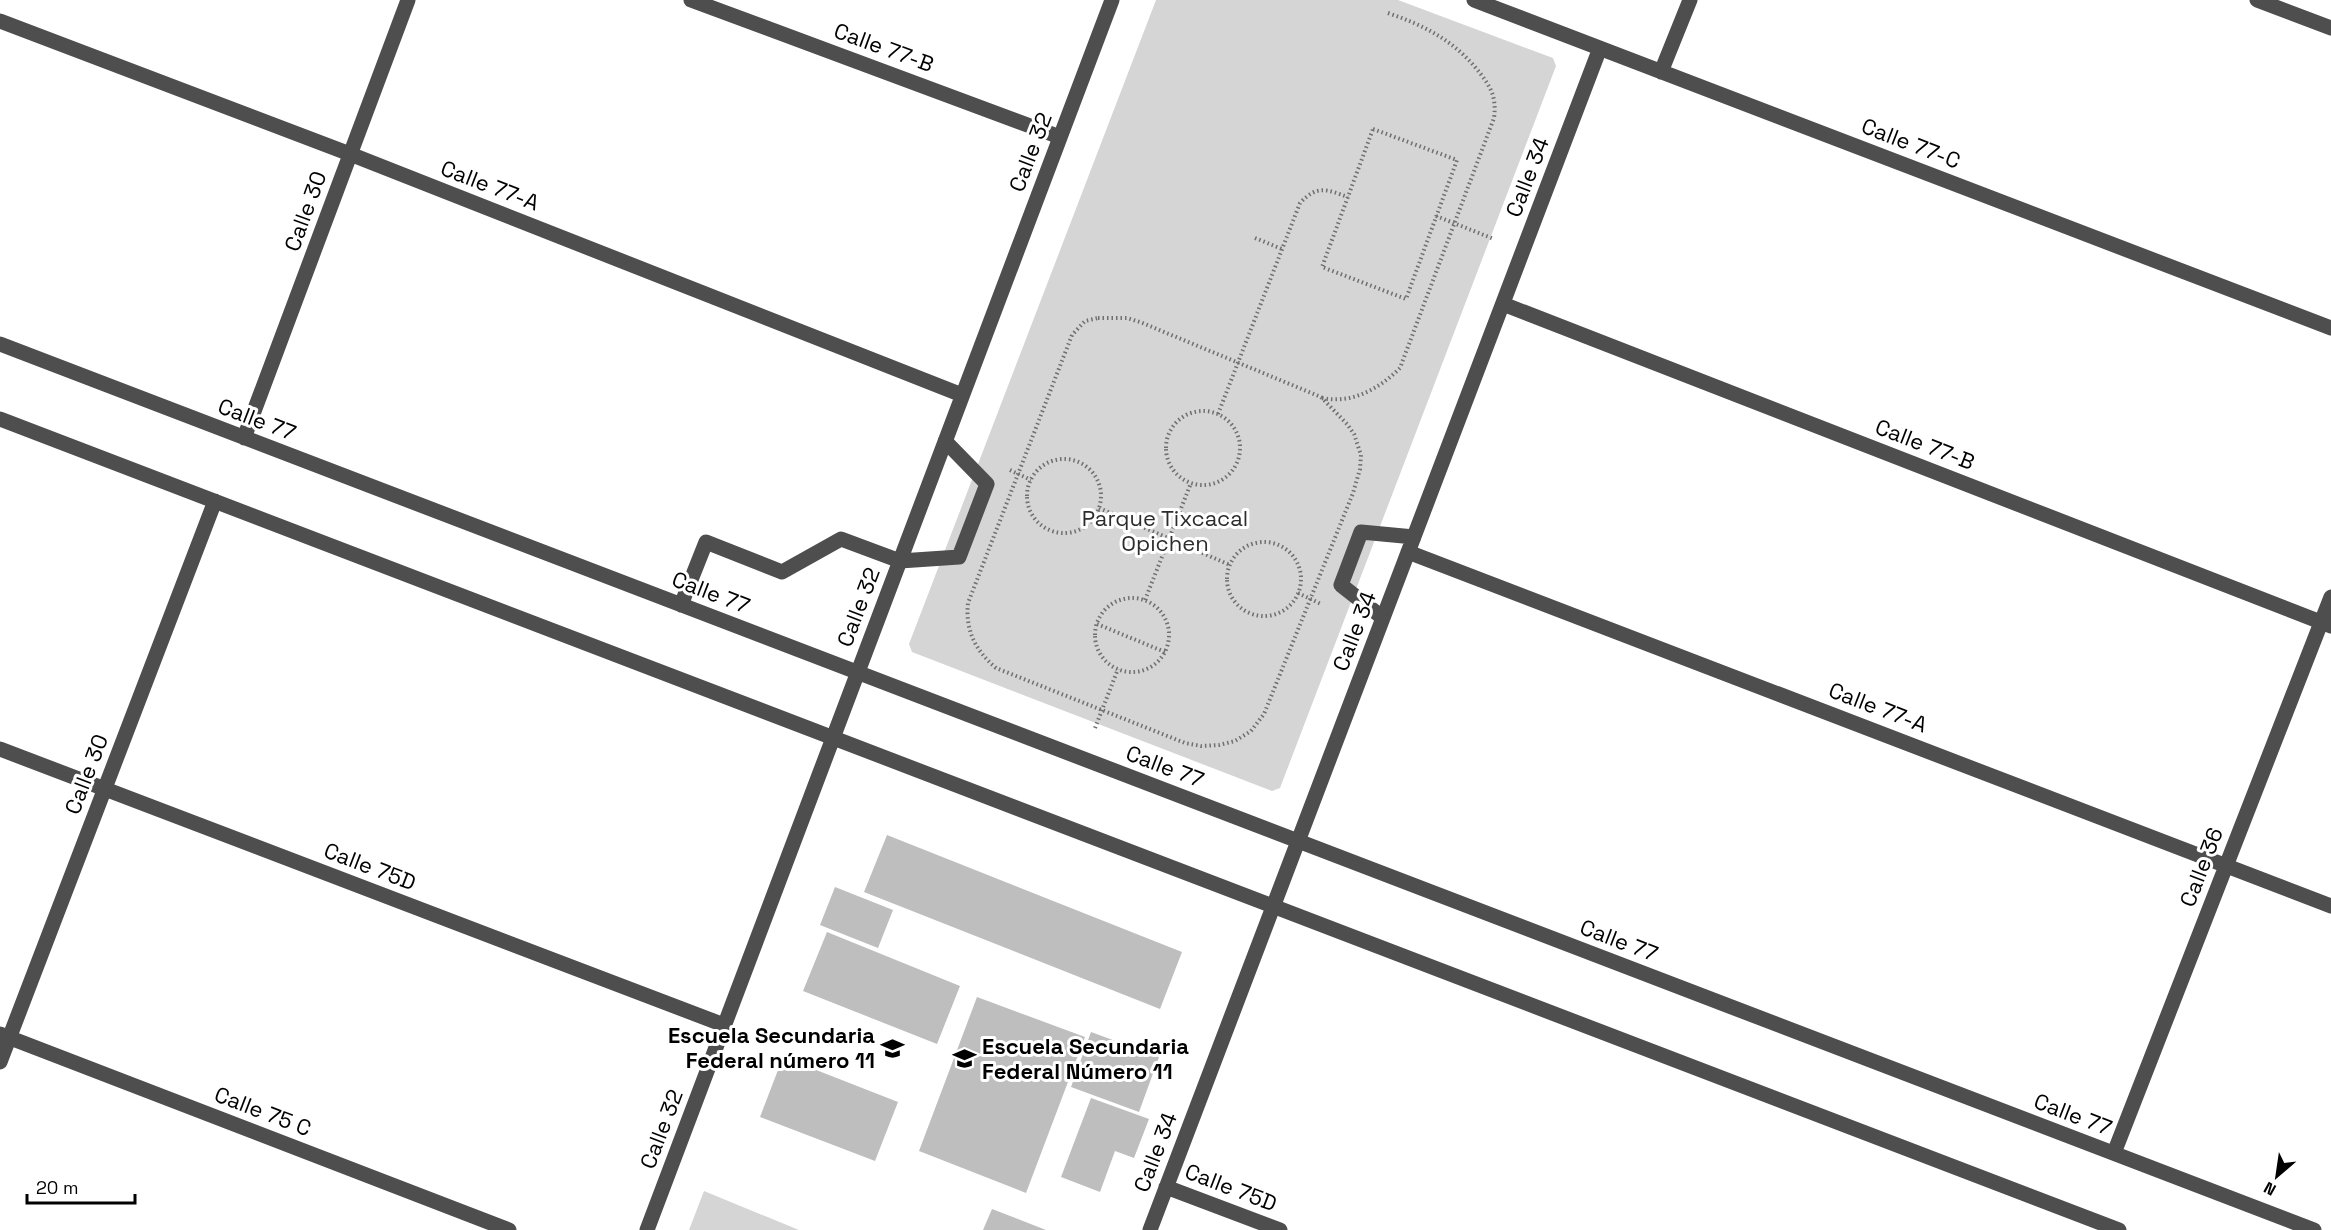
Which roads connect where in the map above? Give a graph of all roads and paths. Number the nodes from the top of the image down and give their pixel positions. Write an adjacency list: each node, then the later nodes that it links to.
1 (408, 0): 13 (street, Calle 30)
2 (691, 0): 12 (street, Calle 77-B)
3 (1112, 0): 12 (street, Calle 32)
4 (1474, 0): 10 (street, Calle 77-C)
5 (1690, 0): 11 (street)
6 (2257, 0): 9 (street)
7 (1388, 13): 16 (path)
8 (0, 21): 13 (street, Calle 77-A)
9 (2331, 28)
10 (1600, 48): 11 (street, Calle 77-C); 20 (street, Calle 34)
11 (1661, 72): 21 (street, Calle 77-C)
12 (1060, 137): 24 (street, Calle 32)
13 (350, 154): 24 (street, Calle 77-A); 28 (street, Calle 30)
14 (1348, 197): 15 (path); 15 (path); 19 (path)
15 (1436, 216): 16 (path)
16 (1455, 224): 18 (path); 25 (path)
17 (1255, 238): 19 (path)
18 (1494, 239)
19 (1282, 249): 23 (path)
20 (1503, 304): 34 (street, Calle 34); 42 (street, Calle 77-B)
21 (2331, 328)
22 (0, 344): 28 (street, Calle 77)
23 (1238, 363): 25 (path); 26 (path); 46 (path)
24 (962, 395): 29 (street, Calle 32)
25 (1321, 397): 46 (path)
26 (1218, 414): 30 (path); 30 (path)
27 (0, 419): 31 (street)
28 (244, 438): 39 (street, Calle 77)
29 (945, 441): 35 (street, Calle 32); 35 (street)
30 (1191, 483): 33 (path)
31 (215, 501): 48 (street); 50 (street, Calle 30)
32 (1099, 508): 32 (path); 33 (path)
33 (1169, 538): 36 (path); 38 (path)
34 (1411, 544): 40 (street, Calle 34); 40 (street, Calle 77-A); 52 (street, Calle 77-A)
35 (900, 561): 39 (street); 45 (street, Calle 32)
36 (1230, 565): 36 (path)
37 (2331, 597): 42 (street, Calle 36)
38 (1145, 600): 41 (path); 43 (path)
39 (681, 605): 45 (street, Calle 77)
40 (1383, 618): 51 (street, Calle 34)
41 (1097, 624): 43 (path); 44 (path)
42 (2326, 624): 52 (street, Calle 36)
43 (1166, 652): 44 (path)
44 (1118, 669): 46 (path)
45 (858, 673): 48 (street, Calle 32); 51 (street, Calle 77)
46 (1102, 710): 47 (path)
47 (1095, 728)
48 (833, 737): 53 (street); 55 (street, Calle 32)
49 (0, 749): 50 (street, Calle 75D)
50 (104, 789): 55 (street, Calle 75D); 56 (street, Calle 30)
51 (1299, 841): 53 (street, Calle 34); 58 (street, Calle 77)
52 (2226, 864): 54 (street, Calle 77-A); 58 (street, Calle 36)
53 (1273, 906): 59 (street, Calle 34); 60 (street)
54 (2331, 906)
55 (724, 1025): 62 (street, Calle 32)
56 (5, 1036): 57 (street, Calle 30); 61 (street, Calle 75 C)
57 (0, 1062)
58 (2114, 1153): 66 (street, Calle 77)
59 (1166, 1186): 63 (street, Calle 34); 64 (street, Calle 75D)
60 (2090, 1225): 65 (street)
61 (509, 1230)
62 (647, 1230)
63 (1150, 1230)
64 (1280, 1230)
65 (2120, 1230)
66 (2314, 1230)

